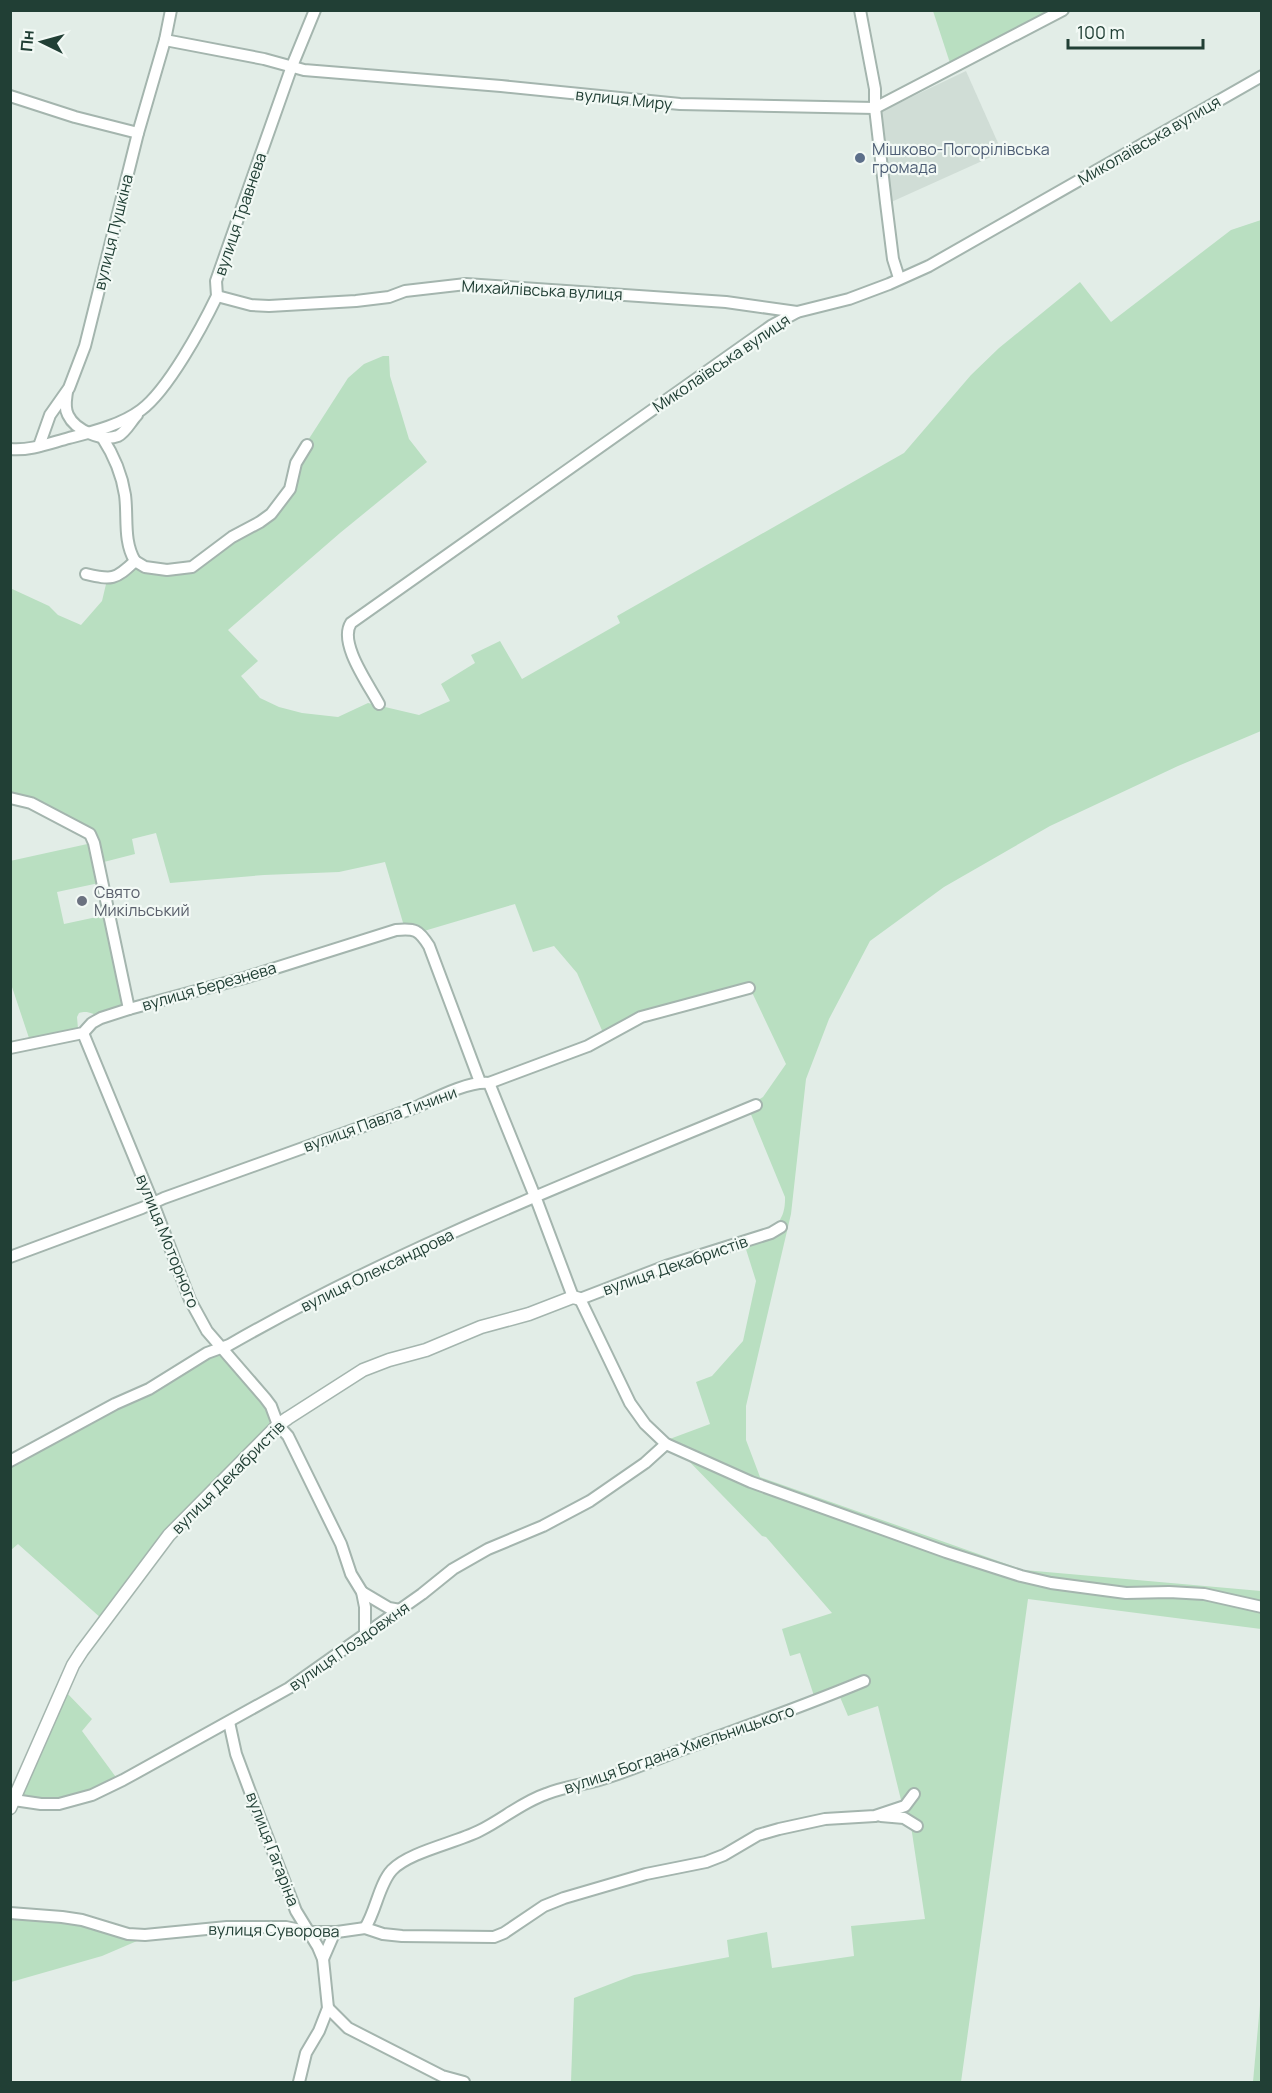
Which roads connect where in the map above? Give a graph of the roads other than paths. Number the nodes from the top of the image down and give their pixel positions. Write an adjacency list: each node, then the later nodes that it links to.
1 (171, 10): 5 (street, вулиця Пушкіна)
2 (315, 10): 6 (street, вулиця Травнева)
3 (860, 10): 9 (street)
4 (1062, 10): 9 (street, вулиця Миру)
5 (165, 40): 6 (street, вулиця Миру); 10 (street, вулиця Пушкіна)
6 (292, 66): 9 (street, вулиця Миру); 12 (street, вулиця Травнева)
7 (1262, 76): 11 (street, Миколаївська вулиця)
8 (10, 96): 10 (street)
9 (875, 108): 11 (street)
10 (138, 133): 14 (street, вулиця Пушкіна)
11 (899, 278): 13 (street, Миколаївська вулиця)
12 (217, 296): 13 (street, Михайлівська вулиця); 15 (street, вулиця Травнева)
13 (797, 312): 23 (street, Миколаївська вулиця)
14 (67, 391): 16 (street); 19 (street, вулиця Пушкіна)
15 (139, 412): 16 (street, вулиця Травнева); 17 (street)
16 (90, 433): 17 (street); 19 (street, вулиця Травнева)
17 (102, 437): 21 (street)
18 (307, 445): 21 (street)
19 (39, 446): 20 (street, вулиця Травнева)
20 (10, 449)
21 (135, 561): 22 (street)
22 (86, 574)
23 (379, 704)
24 (10, 798): 26 (street)
25 (749, 988): 29 (street, вулиця Павла Тичини)
26 (129, 1009): 27 (street, вулиця Березнева); 29 (street, вулиця Березнева)
27 (83, 1033): 28 (street, вулиця Березнева); 32 (street, вулиця Моторного)
28 (10, 1048)
29 (484, 1083): 31 (street); 32 (street, вулиця Павла Тичини)
30 (756, 1105): 31 (street, вулиця Олександрова)
31 (534, 1196): 35 (street); 36 (street, вулиця Олександрова)
32 (153, 1203): 34 (street, вулиця Павла Тичини); 36 (street, вулиця Моторного)
33 (781, 1227): 35 (street, вулиця Декабристів)
34 (10, 1257)
35 (577, 1298): 37 (street, вулиця Декабристів); 38 (street)
36 (221, 1347): 37 (street, вулиця Моторного); 39 (street, вулиця Олександрова)
37 (278, 1425): 40 (street, вулиця Моторного); 47 (street, вулиця Декабристів)
38 (666, 1444): 41 (street); 42 (street, вулиця Поздовжня)
39 (10, 1461)
40 (362, 1592): 42 (street); 43 (street, вулиця Моторного)
41 (1262, 1607)
42 (400, 1610): 43 (street, вулиця Поздовжня)
43 (365, 1635): 45 (street, вулиця Поздовжня)
44 (864, 1681): 51 (street, вулиця Богдана Хмельницького)
45 (229, 1722): 47 (street, вулиця Поздовжня); 52 (street, вулиця Гагаріна)
46 (914, 1794): 48 (street, вулиця Суворова)
47 (12, 1804)
48 (875, 1816): 49 (street, вулиця Суворова); 51 (street, вулиця Суворова)
49 (917, 1826)
50 (10, 1913): 52 (street, вулиця Суворова)
51 (365, 1928): 53 (street, вулиця Суворова)
52 (310, 1932): 53 (street, вулиця Суворова); 54 (street, вулиця Гагаріна)
53 (337, 1932): 54 (street)
54 (323, 1959): 55 (street, вулиця Гагаріна)
55 (328, 2008): 56 (street, вулиця Гагаріна); 57 (street)
56 (299, 2082)
57 (464, 2082)

